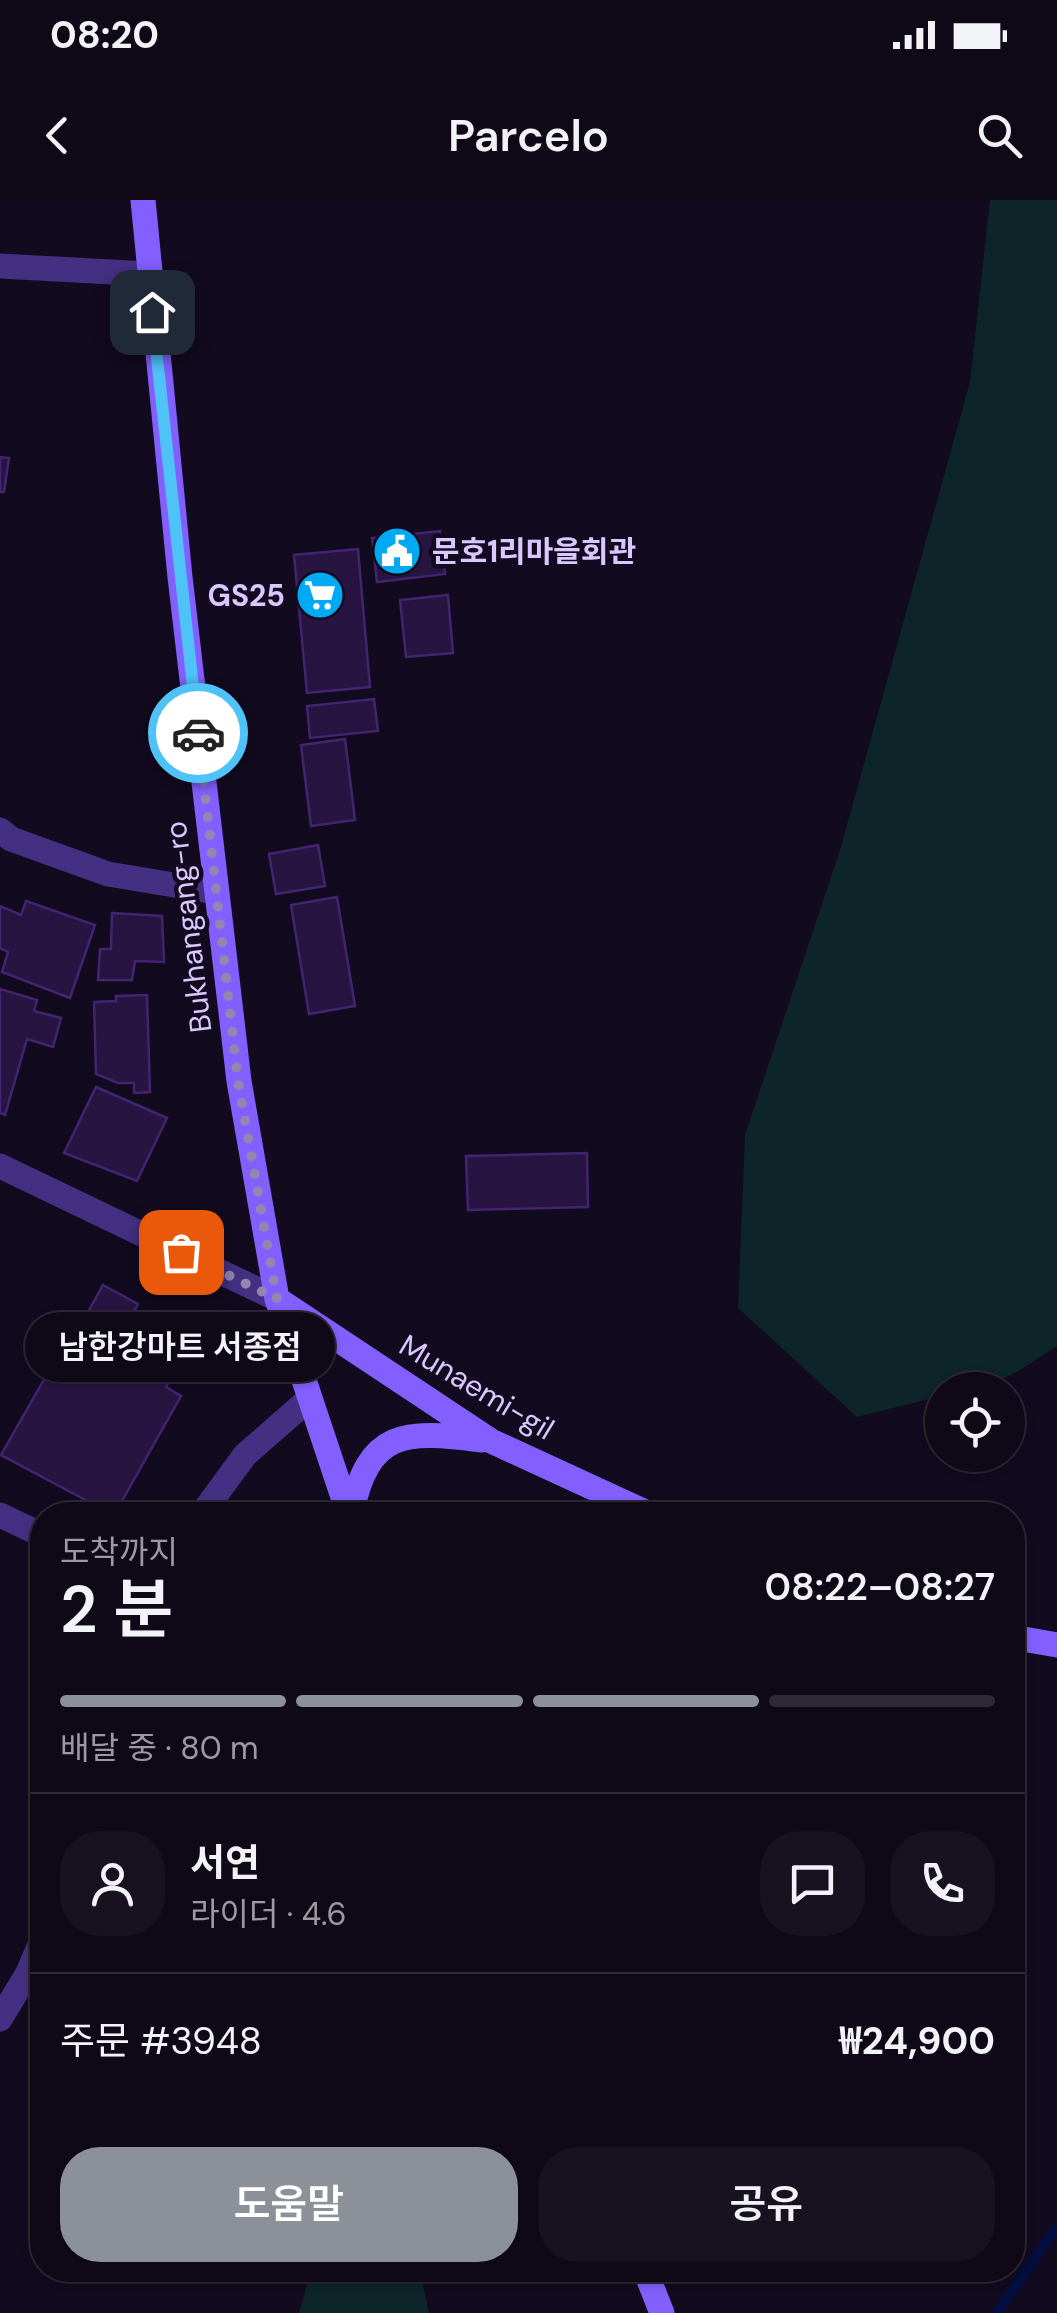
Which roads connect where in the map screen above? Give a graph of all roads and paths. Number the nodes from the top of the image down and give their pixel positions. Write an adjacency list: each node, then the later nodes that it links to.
1 (142, 200): 3 (main road, Bukhangang-ro)
2 (0, 266): 3 (street)
3 (148, 274): 5 (main road, Bukhangang-ro)
4 (0, 830): 5 (street)
5 (216, 892): 7 (main road, Bukhangang-ro)
6 (0, 1166): 7 (street)
7 (277, 1299): 8 (main road, Bukhangang-ro); 9 (main road, Munaemi-gil)
8 (310, 1399): 10 (street); 11 (main road, Bukhangang-ro)
9 (492, 1441): 12 (main road); 13 (main road, Munaemi-gil)
10 (211, 1502)
11 (346, 1502)
12 (353, 1502)
13 (624, 1502)
14 (0, 1515): 15 (street)
15 (30, 1529)
16 (1025, 1639): 17 (main road)
17 (1057, 1645)
18 (30, 1969): 19 (street)
19 (0, 2019)
20 (650, 2282): 21 (main road)
21 (662, 2313)

